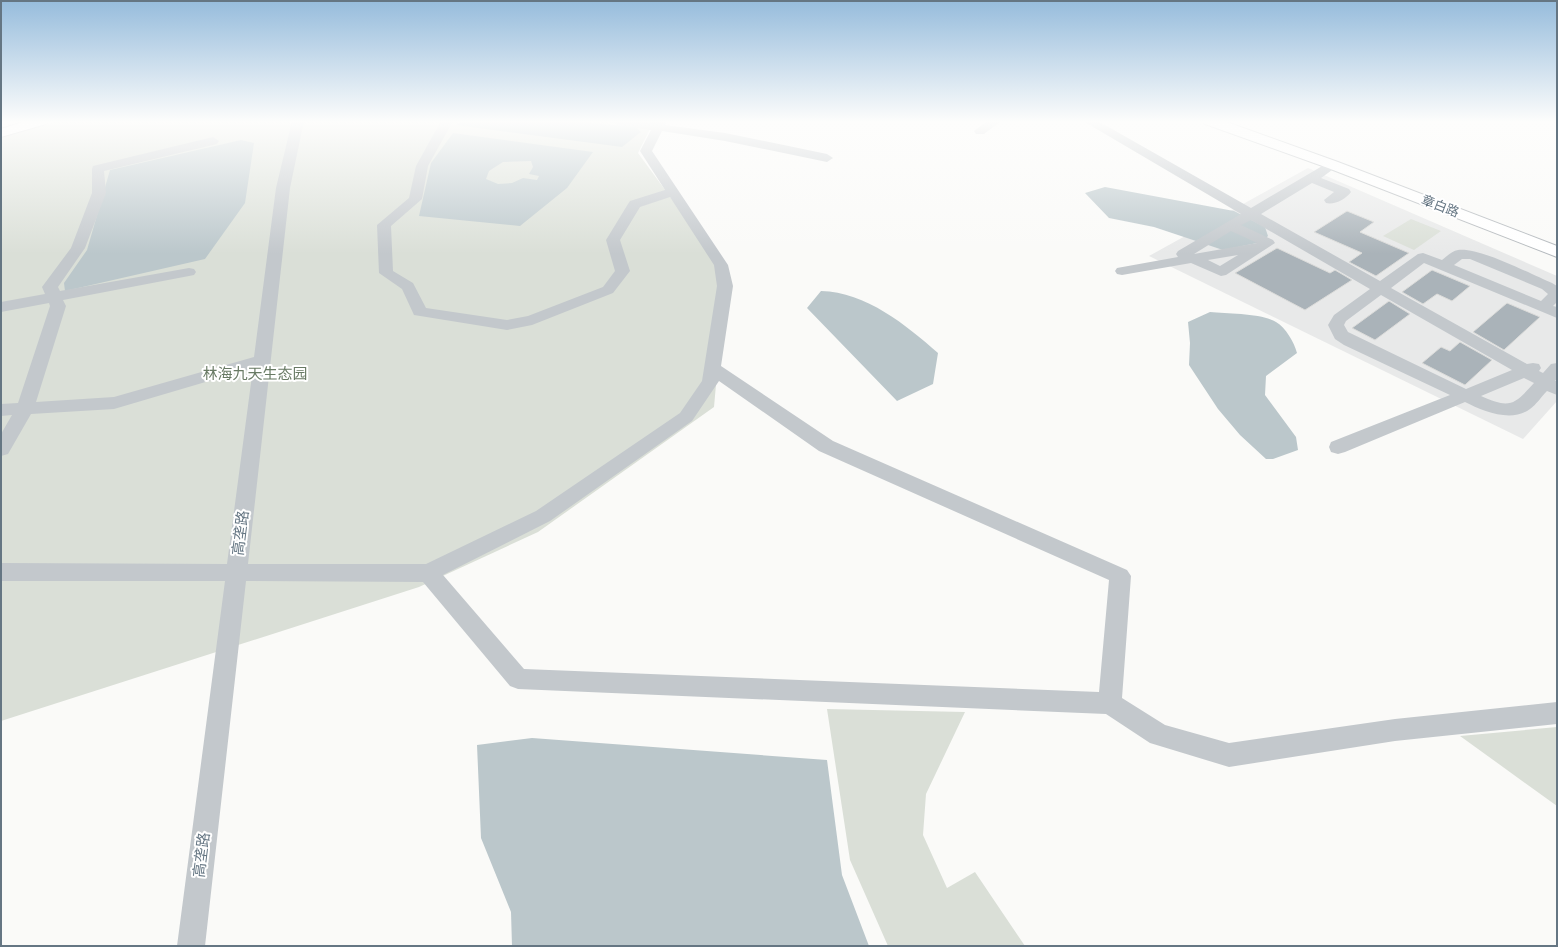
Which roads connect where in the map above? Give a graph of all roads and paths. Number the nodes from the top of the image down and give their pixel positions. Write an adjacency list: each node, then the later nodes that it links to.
1 (114, 165): 18 (street)
2 (288, 165): 23 (street, 高垄路)
3 (422, 165): 9 (street)
4 (655, 165): 9 (street)
5 (1166, 165): 12 (street)
6 (1333, 165): 8 (street); 14 (highway, 章白路)
7 (1355, 165): 13 (highway, 章白路)
8 (1311, 178): 10 (street); 11 (street)
9 (673, 192): 24 (street)
10 (1331, 200)
11 (1231, 226): 11 (street)
12 (1296, 240): 16 (street); 26 (street)
13 (1557, 242)
14 (1557, 252)
15 (1445, 265): 20 (street); 20 (street); 25 (street)
16 (1122, 271)
17 (189, 272): 18 (street)
18 (55, 298): 19 (street); 28 (street)
19 (1, 307)
20 (1543, 307): 21 (street)
21 (1557, 313)
22 (1557, 358): 26 (street)
23 (262, 360): 28 (street); 33 (street, 高垄路)
24 (712, 368): 34 (street); 35 (street)
25 (1557, 368)
26 (1525, 371): 27 (street); 30 (street)
27 (1557, 389)
28 (25, 409): 29 (street); 31 (street)
29 (1, 410)
30 (1338, 447)
31 (1, 449)
32 (1, 572): 33 (street)
33 (236, 573): 34 (street); 37 (street, 高垄路)
34 (428, 573): 35 (street)
35 (1110, 703): 36 (street)
36 (1557, 713)
37 (191, 946)

